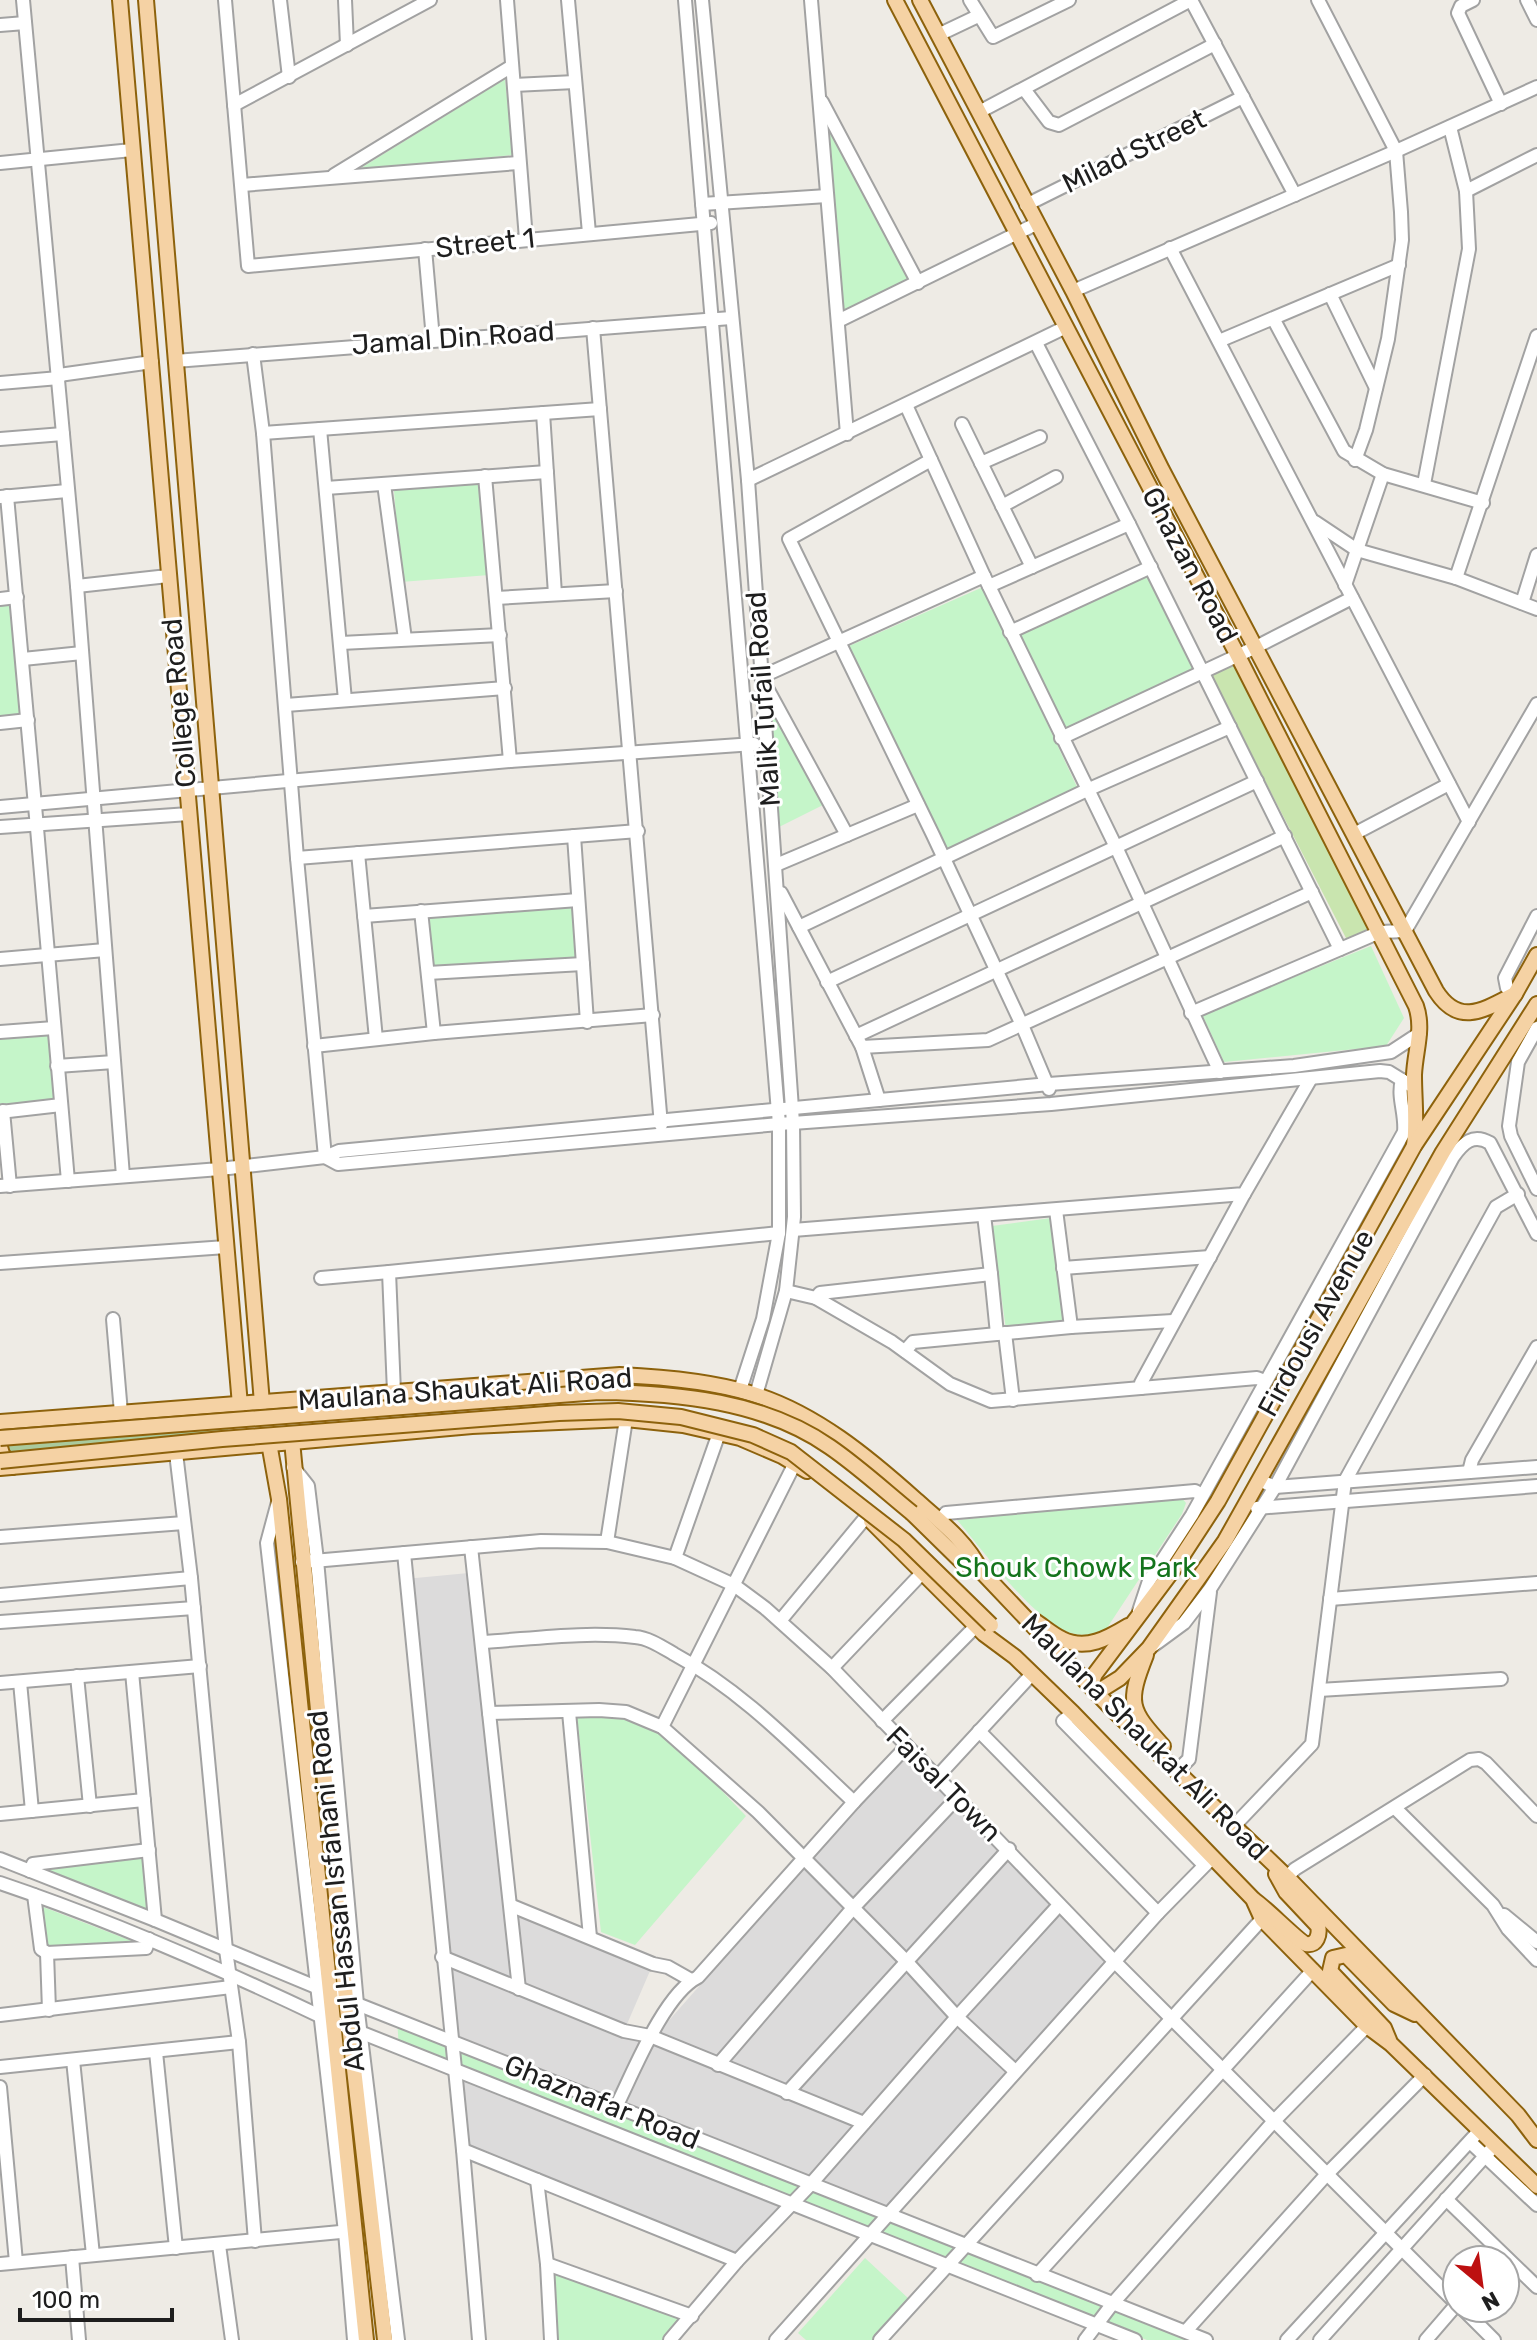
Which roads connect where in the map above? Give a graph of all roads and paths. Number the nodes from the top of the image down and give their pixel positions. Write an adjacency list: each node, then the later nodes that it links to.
1 (23, 0): 23 (street)
2 (120, 0): 40 (main road, College Road)
3 (146, 0): 66 (main road, College Road)
4 (225, 0): 37 (street)
5 (280, 0): 29 (street)
6 (345, 0): 27 (street)
7 (430, 0): 27 (street)
8 (507, 0): 28 (street)
9 (568, 0): 30 (street)
10 (685, 0): 51 (street, Malik Tufail Road)
11 (702, 0): 52 (street, Malik Tufail Road)
12 (811, 0): 34 (street)
13 (895, 0): 58 (main road, Ghazan Road)
14 (920, 0): 25 (main road, Ghazan Road)
15 (970, 0): 21 (street)
16 (1069, 0): 21 (street)
17 (1191, 0): 26 (street); 33 (street)
18 (1318, 0): 41 (street)
19 (1473, 0): 36 (street)
20 (1527, 0): 22 (street)
21 (978, 16): 25 (street)
22 (1537, 20)
23 (25, 23): 24 (street); 43 (street)
24 (0, 25)
25 (938, 35): 38 (main road, Ghazan Road)
26 (1215, 44): 33 (street); 35 (street)
27 (347, 45): 29 (street)
28 (512, 66): 31 (street); 46 (street)
29 (289, 77): 37 (street)
30 (575, 82): 31 (street); 57 (street)
31 (514, 85): 45 (street)
32 (1537, 87): 36 (street)
33 (1024, 89): 38 (street)
34 (819, 97): 50 (street); 63 (street)
35 (1243, 97): 49 (street); 53 (street, Milad Street)
36 (1501, 104): 39 (street)
37 (234, 105): 47 (street)
38 (979, 112): 53 (main road, Ghazan Road)
39 (1450, 127): 41 (street); 48 (street)
40 (132, 150): 43 (street); 67 (main road, College Road)
41 (1396, 151): 49 (street); 62 (street)
42 (1537, 155): 48 (street)
43 (39, 160): 44 (street); 82 (street)
44 (0, 163)
45 (518, 163): 46 (street); 59 (street)
46 (333, 176): 47 (street)
47 (242, 185): 61 (street, Street 1)
48 (1466, 191): 104 (street)
49 (1295, 195): 60 (street)
50 (827, 196): 52 (street); 71 (street)
51 (702, 204): 52 (street); 55 (street, Malik Tufail Road)
52 (721, 204): 54 (street, Malik Tufail Road)
53 (1026, 205): 56 (main road, Ghazan Road)
54 (722, 222): 55 (street, Street 1); 68 (street, Malik Tufail Road)
55 (704, 224): 57 (street, Street 1); 69 (street, Malik Tufail Road)
56 (1036, 224): 58 (street); 64 (main road, Ghazan Road)
57 (589, 233): 59 (street, Street 1)
58 (1016, 233): 63 (street); 72 (main road, Ghazan Road)
59 (526, 239): 61 (street, Street 1)
60 (1170, 248): 64 (street); 76 (street)
61 (425, 249): 75 (street)
62 (1399, 265): 65 (street); 84 (street)
63 (918, 283): 71 (street)
64 (1073, 291): 134 (main road, Ghazan Road)
65 (1330, 294): 70 (street); 84 (street)
66 (170, 308): 67 (main road); 79 (main road, College Road)
67 (147, 309): 80 (main road, College Road)
68 (731, 318): 69 (street, Jamal Din Road); 102 (street, Malik Tufail Road)
69 (713, 319): 73 (street, Jamal Din Road); 149 (street, Malik Tufail Road)
70 (1274, 320): 76 (street); 96 (street)
71 (838, 321): 92 (street)
72 (1066, 327): 77 (street); 136 (main road, Ghazan Road)
73 (593, 328): 75 (street, Jamal Din Road); 86 (street)
74 (1537, 336): 108 (street)
75 (433, 339): 78 (street, Jamal Din Road)
76 (1219, 341): 110 (street)
77 (1036, 343): 85 (street); 111 (street)
78 (253, 354): 79 (street, Jamal Din Road); 90 (street)
79 (175, 361): 155 (main road, College Road)
80 (152, 362): 82 (street); 116 (main road, College Road)
81 (0, 375): 83 (street)
82 (59, 376): 83 (street); 91 (street)
83 (0, 383)
84 (1376, 389): 96 (street)
85 (906, 405): 92 (street); 95 (street)
86 (600, 409): 87 (street); 121 (street)
87 (543, 413): 89 (street); 98 (street)
88 (962, 424): 97 (street)
89 (320, 429): 90 (street); 105 (street)
90 (263, 433): 143 (street)
91 (63, 434): 94 (street); 106 (street)
92 (847, 434): 102 (street)
93 (1040, 437): 97 (street)
94 (0, 439)
95 (931, 460): 118 (street); 132 (street)
96 (1355, 460): 99 (street)
97 (981, 463): 109 (street)
98 (547, 472): 100 (street); 122 (street)
99 (1383, 474): 104 (street); 112 (street)
100 (485, 476): 103 (street); 124 (street)
101 (1056, 477): 109 (street)
102 (748, 480): 139 (street, Malik Tufail Road)
103 (384, 484): 105 (street); 131 (street)
104 (1424, 484): 108 (street)
105 (326, 488): 133 (street)
106 (67, 491): 107 (street); 120 (street)
107 (3, 496): 123 (street)
108 (1483, 503): 117 (street)
109 (1002, 506): 114 (street)
110 (1313, 521): 112 (street); 119 (street)
111 (1129, 524): 114 (street); 115 (street)
112 (1357, 550): 117 (street); 119 (street)
113 (1537, 555): 127 (street)
114 (1032, 567): 118 (street)
115 (1151, 567): 129 (street); 138 (street)
116 (168, 576): 120 (street); 156 (main road, College Road)
117 (1456, 578): 127 (street)
118 (986, 581): 129 (street); 132 (street)
119 (1345, 585): 125 (street)
120 (77, 586): 135 (street)
121 (616, 591): 122 (street); 150 (street)
122 (555, 594): 124 (street)
123 (17, 597): 126 (street); 137 (street)
124 (496, 598): 130 (street)
125 (1352, 598): 134 (street); 154 (street)
126 (0, 599)
127 (1522, 603): 128 (street)
128 (1537, 609)
129 (1010, 632): 147 (street)
130 (500, 635): 131 (street); 140 (street)
131 (405, 639): 133 (street)
132 (839, 642): 139 (street); 160 (street)
133 (341, 643): 141 (street)
134 (1256, 647): 136 (street); 168 (main road, Ghazan Road)
135 (82, 653): 137 (street); 158 (street)
136 (1237, 654): 138 (street); 187 (main road, Ghazan Road)
137 (23, 659): 144 (street)
138 (1203, 670): 146 (street); 147 (street)
139 (761, 677): 148 (street, Malik Tufail Road); 169 (street)
140 (505, 688): 141 (street); 151 (street)
141 (345, 700): 143 (street)
142 (1537, 704): 164 (street)
143 (286, 705): 152 (street)
144 (28, 720): 145 (street); 159 (street)
145 (0, 723)
146 (1230, 727): 153 (street); 157 (street)
147 (1061, 738): 157 (street)
148 (765, 743): 149 (street); 176 (street, Malik Tufail Road)
149 (746, 744): 150 (street); 223 (street, Malik Tufail Road)
150 (630, 753): 151 (street); 167 (street)
151 (510, 761): 152 (street)
152 (292, 780): 155 (street); 174 (street)
153 (1257, 781): 171 (street); 172 (street)
154 (1449, 784): 164 (street); 168 (street)
155 (212, 788): 156 (street); 232 (main road, College Road)
156 (187, 790): 158 (street); 162 (main road, College Road)
157 (1087, 790): 172 (street); 175 (street)
158 (94, 799): 159 (street); 163 (street)
159 (34, 804): 161 (street); 165 (street)
160 (918, 805): 169 (street); 175 (street)
161 (0, 807)
162 (189, 814): 163 (street); 233 (main road, College Road)
163 (95, 821): 165 (street); 189 (street)
164 (1469, 822): 186 (street)
165 (35, 826): 166 (street); 190 (street)
166 (0, 827)
167 (638, 831): 170 (street); 201 (street)
168 (1354, 834): 186 (main road, Ghazan Road)
169 (847, 835): 176 (street)
170 (574, 836): 173 (street); 179 (street)
171 (1285, 836): 178 (street); 180 (street)
172 (1116, 847): 180 (street); 182 (street)
173 (358, 853): 174 (street); 183 (street)
174 (297, 858): 212 (street)
175 (944, 860): 182 (street); 185 (street)
176 (776, 865): 177 (street, Malik Tufail Road)
177 (778, 887): 185 (street); 222 (street, Malik Tufail Road)
178 (1312, 892): 188 (street); 193 (street)
179 (578, 900): 181 (street); 194 (street)
180 (1142, 903): 193 (street); 195 (street)
181 (421, 911): 183 (street); 196 (street)
182 (970, 915): 195 (street); 197 (street)
183 (364, 916): 209 (street)
184 (1537, 916): 198 (street)
185 (799, 927): 197 (street)
186 (1405, 931): 187 (street); 198 (main road, Ghazan Road)
187 (1380, 932): 188 (street); 208 (main road, Ghazan Road)
188 (1340, 949): 200 (street)
189 (105, 950): 190 (street); 213 (street)
190 (48, 955): 192 (street); 204 (street)
191 (1537, 955): 198 (main road, Firdousi Avenue)
192 (0, 959)
193 (1166, 959): 200 (street); 203 (street)
194 (583, 964): 196 (street); 202 (street)
195 (997, 971): 203 (street); 211 (street)
196 (428, 973): 207 (street)
197 (827, 982): 211 (street)
198 (1515, 994): 229 (main road, Firdousi Avenue)
199 (1537, 1004): 210 (main road, Firdousi Avenue)
200 (1191, 1013): 215 (street)
201 (653, 1015): 202 (street); 225 (street)
202 (587, 1022): 207 (street)
203 (1022, 1025): 211 (street); 217 (street)
204 (54, 1028): 206 (street); 214 (street)
205 (1537, 1028): 210 (street)
206 (0, 1032)
207 (434, 1033): 209 (street)
208 (1420, 1033): 215 (street); 218 (main road, Ghazan Road)
209 (376, 1039): 212 (street)
210 (1523, 1040): 230 (main road, Firdousi Avenue); 237 (street)
211 (859, 1042): 219 (street)
212 (314, 1046): 231 (street)
213 (114, 1062): 214 (street); 234 (street)
214 (57, 1066): 221 (street)
215 (1220, 1072): 217 (street)
216 (1310, 1080): 218 (street); 220 (street); 238 (street)
217 (1049, 1084): 219 (street); 220 (street)
218 (1409, 1084): 229 (main road, Ghazan Road); 261 (street)
219 (879, 1100): 222 (street)
220 (1051, 1104): 226 (street)
221 (61, 1105): 224 (street); 235 (street)
222 (792, 1107): 223 (street); 226 (street, Malik Tufail Road)
223 (778, 1108): 225 (street); 227 (street, Malik Tufail Road)
224 (2, 1111): 236 (street)
225 (660, 1119): 228 (street); 231 (street)
226 (793, 1123): 227 (street); 242 (street, Malik Tufail Road)
227 (779, 1124): 228 (street); 243 (street, Malik Tufail Road)
228 (661, 1136): 231 (street)
229 (1414, 1146): 263 (main road, Firdousi Avenue)
230 (1448, 1154): 239 (street); 276 (main road, Firdousi Avenue); 291 (street)
231 (325, 1157): 232 (street)
232 (243, 1166): 233 (street); 269 (main road, College Road)
233 (220, 1169): 234 (street); 245 (main road, College Road)
234 (123, 1176): 235 (street)
235 (68, 1181): 236 (street)
236 (5, 1186)
237 (1537, 1189)
238 (1244, 1194): 240 (street); 246 (street)
239 (1518, 1194): 244 (street); 289 (street)
240 (1056, 1210): 241 (street); 248 (street)
241 (984, 1215): 242 (street); 250 (street)
242 (793, 1230): 252 (street, Malik Tufail Road)
243 (779, 1233): 249 (street); 265 (street, Malik Tufail Road)
244 (1537, 1234)
245 (226, 1247): 247 (street); 270 (main road, College Road)
246 (1210, 1257): 248 (street); 255 (street)
247 (0, 1263)
248 (1063, 1268): 256 (street)
249 (389, 1272): 251 (street); 266 (street)
250 (991, 1274): 253 (street); 257 (street)
251 (321, 1278)
252 (786, 1291): 253 (street); 267 (street, Malik Tufail Road)
253 (816, 1298): 259 (street)
254 (113, 1319): 271 (street)
255 (1173, 1321): 256 (street); 264 (street)
256 (1071, 1327): 257 (street)
257 (1001, 1333): 259 (street); 268 (street)
258 (1537, 1347): 287 (street)
259 (905, 1351): 268 (street)
260 (570, 1378): 262 (main road, Maulana Shaukat Ali Road); 265 (main road, Maulana Shaukat Ali Road); 274 (main road)
261 (1265, 1381): 264 (street); 292 (street)
262 (506, 1384): 266 (main road, Maulana Shaukat Ali Road); 277 (main road)
263 (1280, 1387): 276 (main road); 316 (main road, Firdousi Avenue)
264 (1141, 1388): 268 (street)
265 (740, 1390): 267 (main road, Maulana Shaukat Ali Road)
266 (394, 1392): 269 (main road, Maulana Shaukat Ali Road)
267 (756, 1395): 296 (main road, Maulana Shaukat Ali Road)
268 (1013, 1400)
269 (262, 1403): 270 (main road, Maulana Shaukat Ali Road)
270 (240, 1405): 271 (main road, Maulana Shaukat Ali Road)
271 (121, 1413): 273 (main road, Maulana Shaukat Ali Road)
272 (626, 1419): 274 (main road, Maulana Shaukat Ali Road); 278 (main road, Maulana Shaukat Ali Road); 299 (street)
273 (20, 1421): 275 (main road, Maulana Shaukat Ali Road); 282 (main road)
274 (569, 1421): 277 (main road, Maulana Shaukat Ali Road)
275 (0, 1422)
276 (1291, 1422): 288 (main road, Firdousi Avenue)
277 (515, 1425): 280 (main road, Maulana Shaukat Ali Road)
278 (719, 1433): 284 (main road, Maulana Shaukat Ali Road); 302 (street)
279 (0, 1438): 304 (main road, bridge)
280 (292, 1441): 281 (main road, Maulana Shaukat Ali Road); 303 (main road, Abdul Hassan Isfahani Road)
281 (269, 1443): 283 (main road, Maulana Shaukat Ali Road); 380 (main road, Abdul Hassan Isfahani Road)
282 (0, 1446): 285 (main road)
283 (176, 1453): 285 (main road, Maulana Shaukat Ali Road); 297 (street)
284 (795, 1463): 295 (main road, Maulana Shaukat Ali Road); 308 (street)
285 (4, 1465): 317 (main road, bridge)
286 (1537, 1467): 287 (street)
287 (1469, 1472): 289 (street)
288 (1259, 1480): 291 (street); 294 (main road, Firdousi Avenue)
289 (1345, 1481): 291 (street); 293 (street)
290 (1537, 1486): 293 (street)
291 (1275, 1487): 294 (street)
292 (1202, 1495): 296 (street); 316 (street)
293 (1343, 1502): 294 (street); 311 (street)
294 (1254, 1507): 309 (street); 319 (main road, Firdousi Avenue)
295 (866, 1517): 305 (main road, Maulana Shaukat Ali Road); 314 (street)
296 (939, 1521): 304 (main road, Maulana Shaukat Ali Road)
297 (184, 1523): 298 (street); 306 (street)
298 (0, 1537)
299 (607, 1542): 300 (street, Faisal Town); 302 (street, Faisal Town)
300 (471, 1547): 301 (street, Faisal Town); 318 (street)
301 (404, 1553): 303 (street, Faisal Town); 371 (street)
302 (675, 1558): 308 (street, Faisal Town)
303 (310, 1561): 381 (main road, Abdul Hassan Isfahani Road)
304 (981, 1571): 313 (main road, Maulana Shaukat Ali Road)
305 (923, 1572): 317 (main road, Maulana Shaukat Ali Road); 322 (street)
306 (191, 1578): 310 (street); 312 (street)
307 (1537, 1583): 311 (street)
308 (734, 1585): 314 (street, Faisal Town); 320 (street)
309 (1210, 1589): 319 (street); 337 (street)
310 (0, 1595)
311 (1330, 1599): 330 (street)
312 (194, 1608): 315 (street); 321 (street)
313 (1018, 1611): 316 (main road); 329 (main road, Maulana Shaukat Ali Road)
314 (780, 1621): 322 (street, Faisal Town)
315 (0, 1622)
316 (1136, 1622): 329 (main road, Firdousi Avenue)
317 (983, 1626): 324 (main road, Maulana Shaukat Ali Road); 333 (street)
318 (482, 1642): 320 (street); 332 (street)
319 (1149, 1648): 329 (main road, Firdousi Avenue); 337 (main road)
320 (692, 1663): 334 (street); 341 (street)
321 (200, 1666): 323 (street); 369 (street)
322 (832, 1668): 333 (street, Faisal Town)
323 (132, 1672): 325 (street); 340 (street)
324 (1032, 1674): 335 (street); 353 (main road, Maulana Shaukat Ali Road)
325 (77, 1676): 327 (street); 342 (street)
326 (1501, 1679): 330 (street)
327 (20, 1682): 328 (street); 344 (street)
328 (0, 1683)
329 (1093, 1689): 337 (main road, Maulana Shaukat Ali Road)
330 (1319, 1690): 347 (street)
331 (569, 1712): 332 (street); 334 (street); 366 (street)
332 (489, 1713): 361 (street)
333 (882, 1721): 336 (street, Faisal Town)
334 (662, 1727): 351 (street)
335 (979, 1731): 338 (street); 363 (street)
336 (907, 1746): 338 (street, Faisal Town); 341 (street)
337 (1178, 1770): 347 (main road, Maulana Shaukat Ali Road)
338 (938, 1776): 339 (street, Faisal Town)
339 (957, 1798): 348 (street, Faisal Town); 362 (street)
340 (144, 1800): 342 (street); 349 (street)
341 (854, 1802): 351 (street)
342 (90, 1806): 344 (street)
343 (1395, 1808): 346 (street); 355 (street); 360 (street)
344 (32, 1811): 345 (street)
345 (0, 1814)
346 (1537, 1816)
347 (1234, 1826): 350 (main road, Maulana Shaukat Ali Road)
348 (1009, 1849): 359 (street, Faisal Town); 373 (street)
349 (149, 1850): 354 (street); 365 (street)
350 (1265, 1856): 355 (main road, Maulana Shaukat Ali Road); 358 (main road)
351 (805, 1858): 362 (street); 377 (street)
352 (0, 1859): 354 (street, Ghaznafar Road)
353 (1209, 1861): 358 (main road, Maulana Shaukat Ali Road); 363 (street)
354 (30, 1871): 365 (street, Ghaznafar Road)
355 (1287, 1877): 386 (main road, Maulana Shaukat Ali Road)
356 (0, 1883): 357 (street, Ghaznafar Road)
357 (34, 1895): 367 (street, Ghaznafar Road); 370 (street)
358 (1253, 1899): 364 (main road, Maulana Shaukat Ali Road)
359 (1059, 1905): 374 (street, Faisal Town); 385 (street)
360 (1493, 1905): 368 (street); 372 (street)
361 (512, 1906): 366 (street); 379 (street)
362 (853, 1908): 373 (street); 396 (street)
363 (1158, 1913): 374 (street)
364 (1262, 1919): 375 (main road, Maulana Shaukat Ali Road); 384 (street)
365 (155, 1920): 369 (street, Ghaznafar Road)
366 (590, 1937): 377 (street)
367 (149, 1939): 370 (street); 376 (street, Ghaznafar Road)
368 (1537, 1942)
369 (226, 1950): 376 (street); 380 (street, Ghaznafar Road)
370 (47, 1953): 382 (street)
371 (442, 1957): 379 (street); 391 (street)
372 (1537, 1960)
373 (906, 1961): 385 (street); 403 (street)
374 (1114, 1961): 384 (street, Faisal Town); 400 (street)
375 (1313, 1970): 388 (main road, Maulana Shaukat Ali Road); 398 (street)
376 (229, 1973): 378 (street); 387 (street, Ghaznafar Road)
377 (691, 1980): 390 (street)
378 (231, 1987): 382 (street); 392 (street)
379 (519, 1989): 390 (street)
380 (324, 1990): 381 (street, Ghaznafar Road); 387 (main road, Abdul Hassan Isfahani Road)
381 (352, 2002): 389 (main road, Abdul Hassan Isfahani Road); 391 (street, Ghaznafar Road)
382 (49, 2010): 383 (street)
383 (0, 2015)
384 (1171, 2016): 398 (street, Faisal Town); 428 (street)
385 (957, 2017): 400 (street); 407 (street)
386 (1424, 2018): 393 (main road); 405 (main road, Maulana Shaukat Ali Road)
387 (327, 2019): 389 (street, Ghaznafar Road); 423 (main road, Abdul Hassan Isfahani Road)
388 (1367, 2026): 393 (main road, Maulana Shaukat Ali Road); 406 (street)
389 (355, 2030): 399 (street, Ghaznafar Road); 452 (main road, Abdul Hassan Isfahani Road); 453 (street)
390 (650, 2036): 396 (street); 404 (street)
391 (451, 2041): 399 (street); 404 (street, Ghaznafar Road)
392 (239, 2042): 394 (street); 426 (street)
393 (1391, 2044): 401 (main road, Maulana Shaukat Ali Road)
394 (156, 2052): 395 (street); 429 (street)
395 (73, 2060): 397 (street); 431 (street)
396 (718, 2065): 403 (street)
397 (0, 2067)
398 (1224, 2069): 406 (street, Faisal Town); 438 (street)
399 (453, 2070): 413 (street); 420 (street, Ghaznafar Road)
400 (1015, 2071): 422 (street)
401 (1425, 2075): 408 (main road, Maulana Shaukat Ali Road); 415 (street)
402 (0, 2087): 434 (street)
403 (787, 2093): 407 (street)
404 (616, 2107): 417 (street, Ghaznafar Road)
405 (1518, 2115): 409 (main road); 410 (main road, Maulana Shaukat Ali Road)
406 (1274, 2121): 415 (street, Faisal Town); 441 (street)
407 (864, 2123): 417 (street)
408 (1480, 2130): 411 (street); 412 (main road, Maulana Shaukat Ali Road)
409 (1537, 2130)
410 (1537, 2140)
411 (1470, 2142): 414 (street); 425 (street)
412 (1495, 2145): 414 (street); 418 (main road, Maulana Shaukat Ali Road)
413 (463, 2150): 416 (street); 454 (street)
414 (1484, 2157): 418 (street); 419 (street)
415 (1327, 2174): 425 (street, Faisal Town); 446 (street)
416 (537, 2180): 433 (street); 436 (street)
417 (810, 2185): 420 (street); 422 (street, Ghaznafar Road)
418 (1531, 2186): 421 (street)
419 (1446, 2199): 430 (street); 439 (street)
420 (792, 2203): 424 (street, Ghaznafar Road); 433 (street)
421 (1537, 2205)
422 (885, 2215): 424 (street); 428 (street, Ghaznafar Road)
423 (350, 2231): 426 (street); 450 (street); 451 (main road, Abdul Hassan Isfahani Road)
424 (869, 2233): 437 (street, Ghaznafar Road); 447 (street)
425 (1384, 2234): 430 (street, Faisal Town); 462 (street)
426 (255, 2241): 427 (street)
427 (219, 2245): 429 (street); 449 (street)
428 (965, 2245): 437 (street); 438 (street, Ghaznafar Road)
429 (176, 2248): 431 (street)
430 (1402, 2251): 440 (street, Faisal Town); 463 (street)
431 (93, 2255): 432 (street)
432 (72, 2257): 434 (street); 448 (street)
433 (737, 2261): 442 (street)
434 (16, 2262): 435 (street)
435 (0, 2264)
436 (547, 2264): 442 (street); 455 (street)
437 (949, 2265): 445 (street, Ghaznafar Road); 458 (street)
438 (1037, 2275): 441 (street, Ghaznafar Road)
439 (1537, 2287)
440 (1441, 2289)
441 (1113, 2303): 445 (street); 446 (street, Ghaznafar Road)
442 (692, 2316): 456 (street)
443 (1441, 2323): 464 (street)
444 (1478, 2324): 465 (street)
445 (1098, 2326): 459 (street); 460 (street, Ghaznafar Road)
446 (1186, 2331): 461 (street, Ghaznafar Road)
447 (781, 2335): 457 (street)
448 (79, 2340)
449 (232, 2340)
450 (354, 2340)
451 (366, 2340)
452 (385, 2340)
453 (398, 2340)
454 (479, 2340)
455 (551, 2340)
456 (670, 2340)
457 (796, 2340)
458 (880, 2340)
459 (1085, 2340)
460 (1135, 2340)
461 (1206, 2340)
462 (1287, 2340)
463 (1320, 2340)
464 (1426, 2340)
465 (1494, 2340)

